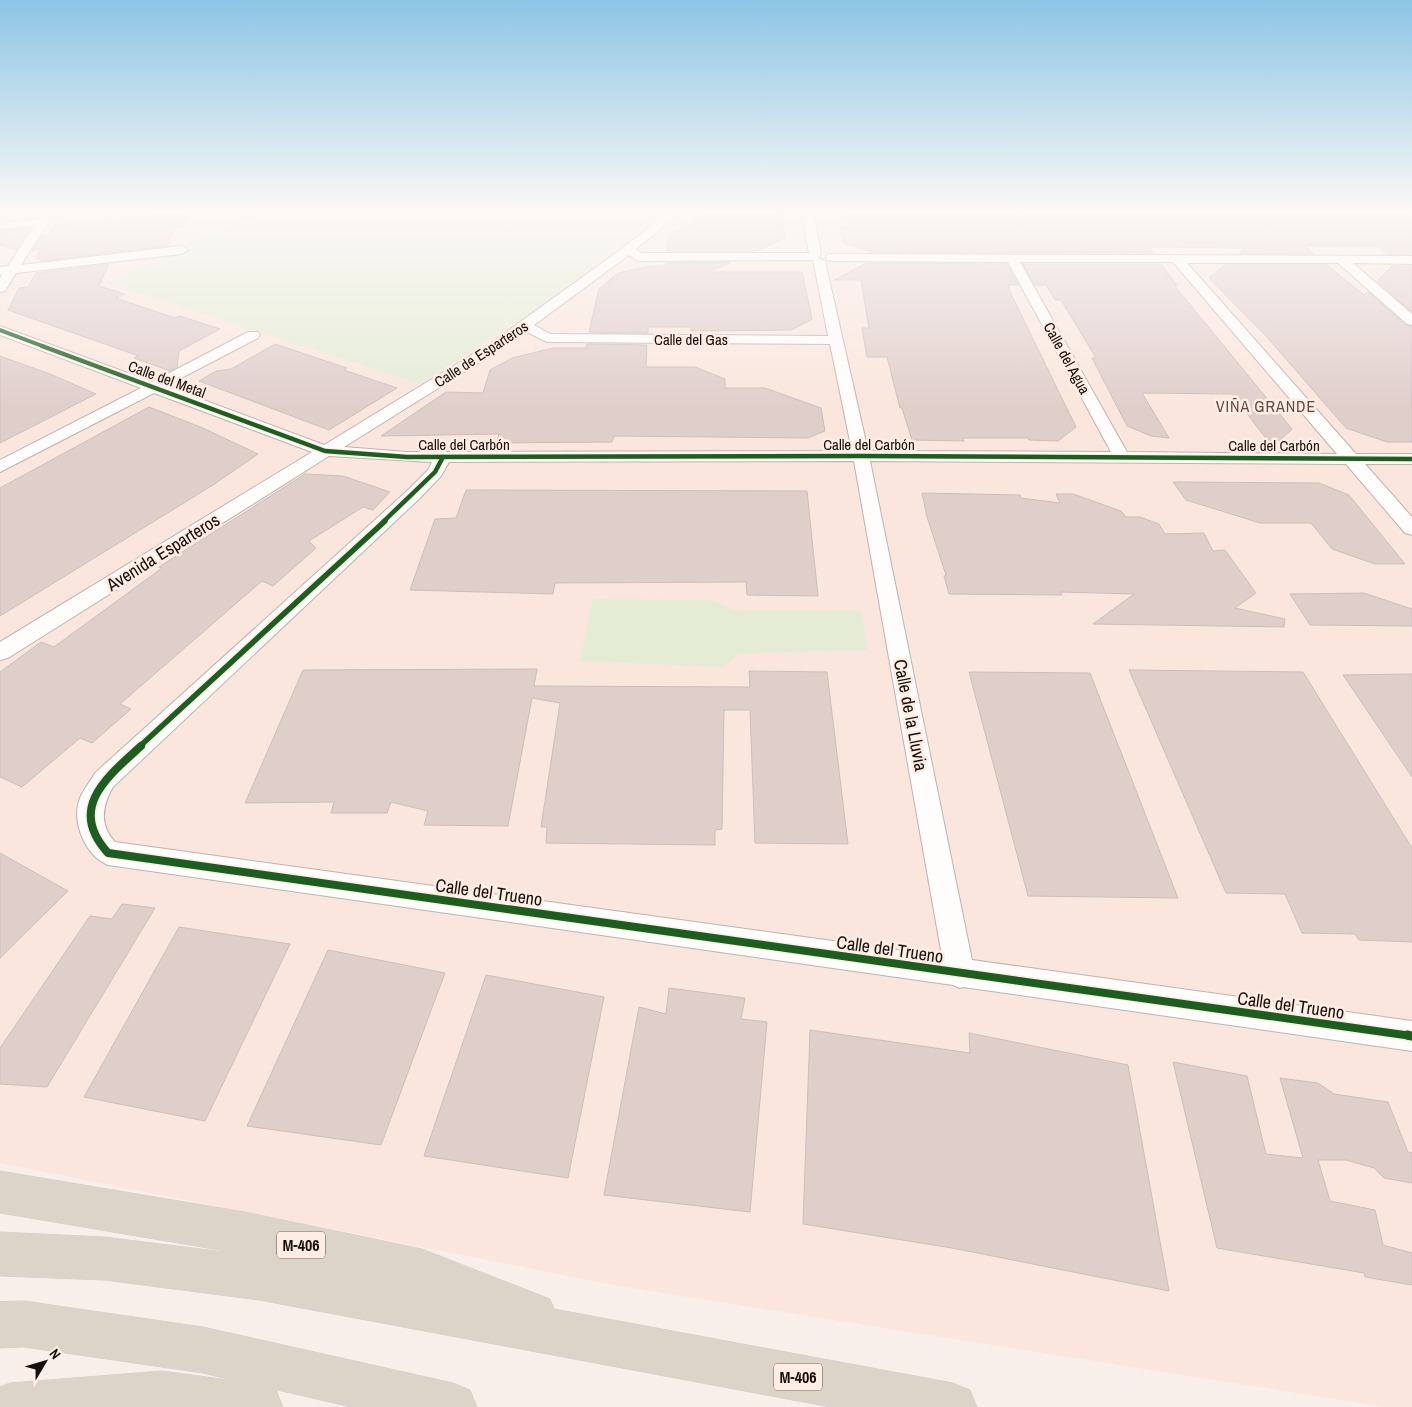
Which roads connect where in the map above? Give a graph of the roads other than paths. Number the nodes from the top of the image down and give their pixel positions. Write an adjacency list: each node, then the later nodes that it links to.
1 (4, 276): 7 (street)
2 (597, 276): 9 (street, Calle de Esparteros)
3 (826, 276): 13 (street, Calle de la Lluvia)
4 (1022, 276): 19 (street, Calle del Agua)
5 (1192, 276): 20 (street)
6 (1360, 276): 8 (street)
7 (0, 288)
8 (1412, 321)
9 (528, 324): 12 (street); 14 (street, Calle de Esparteros)
10 (0, 330): 15 (street, Calle del Metal)
11 (253, 335): 15 (street)
12 (547, 338): 13 (street, Calle del Gas); 14 (street, Calle del Gas)
13 (836, 340): 17 (street, Calle de la Lluvia)
14 (496, 346): 16 (street, Calle de Esparteros)
15 (153, 387): 16 (street, Calle del Metal); 22 (street)
16 (325, 451): 18 (street, Calle del Carbón); 24 (street, Avenida Esparteros)
17 (861, 456): 18 (street, Calle del Carbón); 19 (street, Calle del Carbón); 25 (street, Calle de la Lluvia)
18 (443, 457): 25 (street, Calle del Trueno)
19 (1122, 458): 20 (street, Calle del Carbón)
20 (1351, 458): 21 (street, Calle del Carbón); 23 (street)
21 (1412, 459)
22 (0, 466)
23 (1412, 529)
24 (0, 652)
25 (960, 974): 26 (street, Calle del Trueno)
26 (1412, 1036)
27 (0, 1192): 30 (highway, M-406)
28 (0, 1254): 30 (highway, M-406)
29 (0, 1325): 33 (highway)
30 (591, 1338): 34 (highway, M-406)
31 (10, 1407): 32 (highway)
32 (259, 1407)
33 (453, 1407)
34 (953, 1407)

